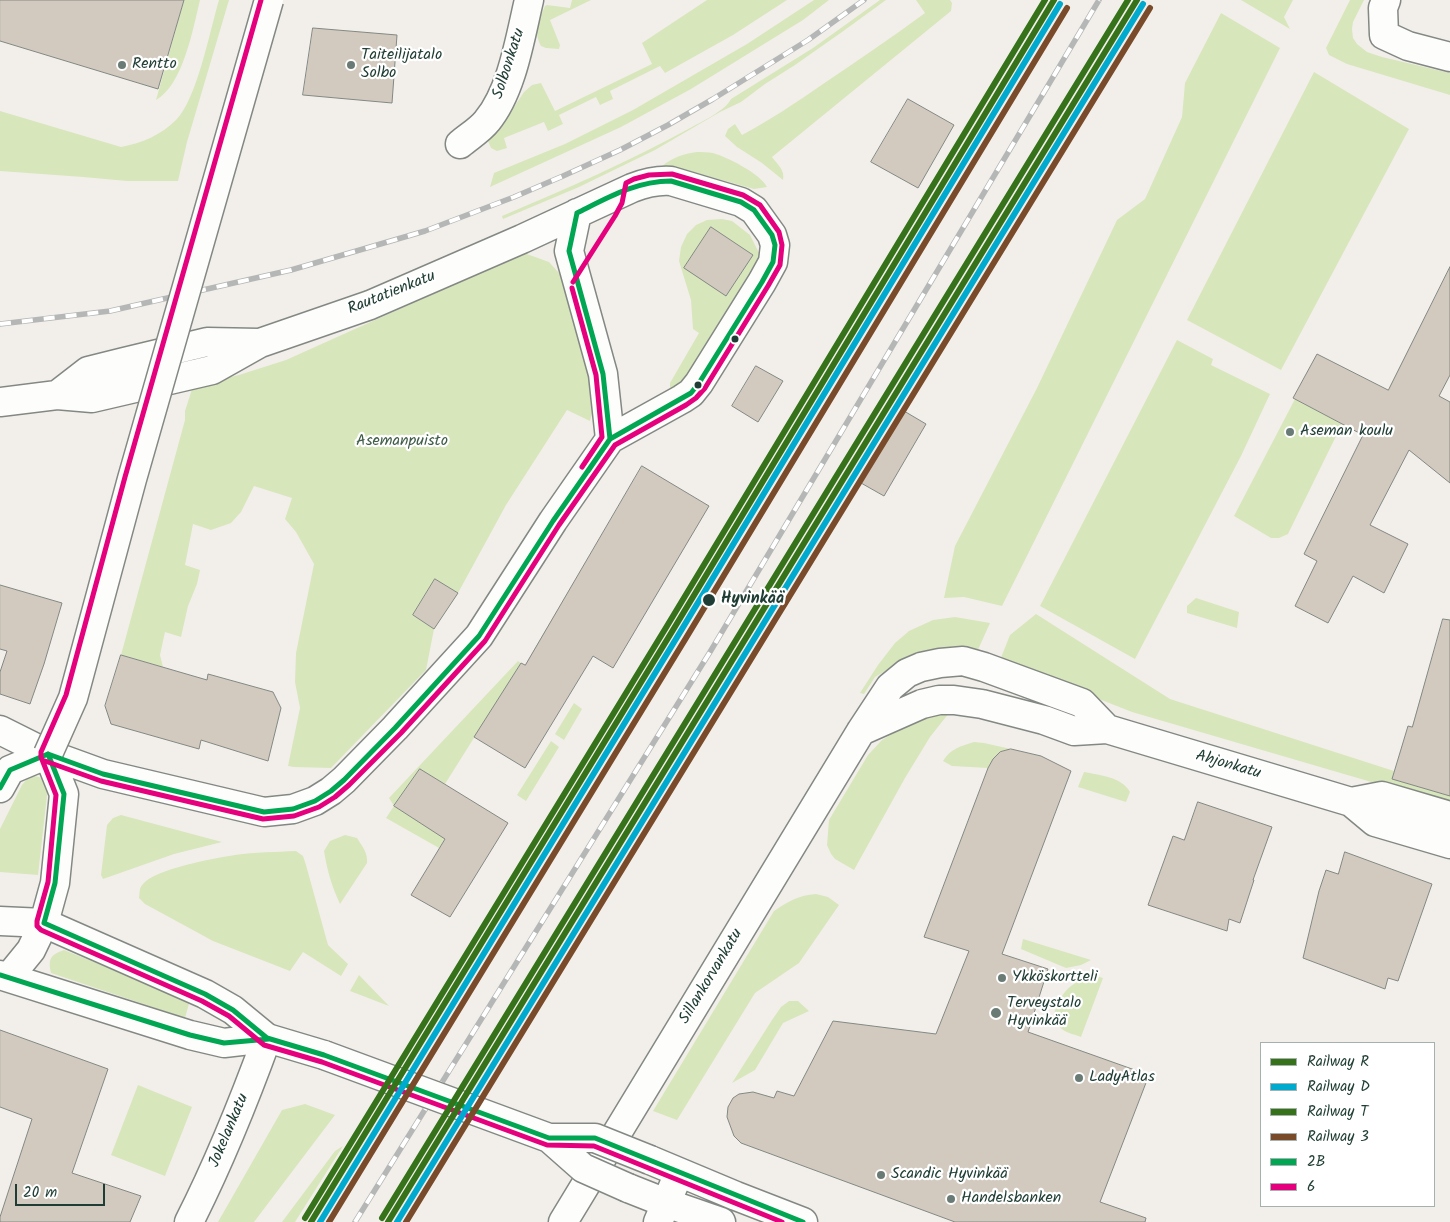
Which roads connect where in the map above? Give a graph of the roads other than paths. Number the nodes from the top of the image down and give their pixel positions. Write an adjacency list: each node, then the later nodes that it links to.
1 (269, 0): 15 (street, bridge)
2 (529, 0): 5 (street, Solbonkatu)
3 (1386, 0): 4 (street)
4 (1450, 58)
5 (460, 144)
6 (577, 213): 7 (street, Rautatienkatu); 8 (street); 10 (street, Rautatienkatu)
7 (522, 239): 8 (street); 9 (street, Rautatienkatu)
8 (569, 251): 10 (street)
9 (0, 402)
10 (610, 439): 15 (street, Rautatienkatu)
11 (940, 663): 12 (street, Ahjonkatu); 14 (street, Sillankorvankatu)
12 (1107, 729): 14 (street, Ahjonkatu); 17 (street, Ahjonkatu)
13 (0, 730): 15 (street, Rautatienkatu)
14 (861, 732): 28 (street, Sillankorvankatu)
15 (48, 754): 16 (street); 21 (street)
16 (0, 788)
17 (1350, 802): 18 (street, Ahjonkatu); 19 (street, Ahjonkatu)
18 (1450, 816)
19 (1450, 844)
20 (0, 921): 21 (street)
21 (44, 924): 22 (street); 23 (street)
22 (4, 976): 23 (street)
23 (267, 1038): 24 (street, bridge); 27 (street, Jokelankatu)
24 (549, 1138): 25 (street, bridge); 26 (street, bridge)
25 (679, 1173): 26 (street); 30 (street)
26 (662, 1212): 29 (street)
27 (189, 1222)
28 (563, 1222)
29 (721, 1222)
30 (803, 1222)

